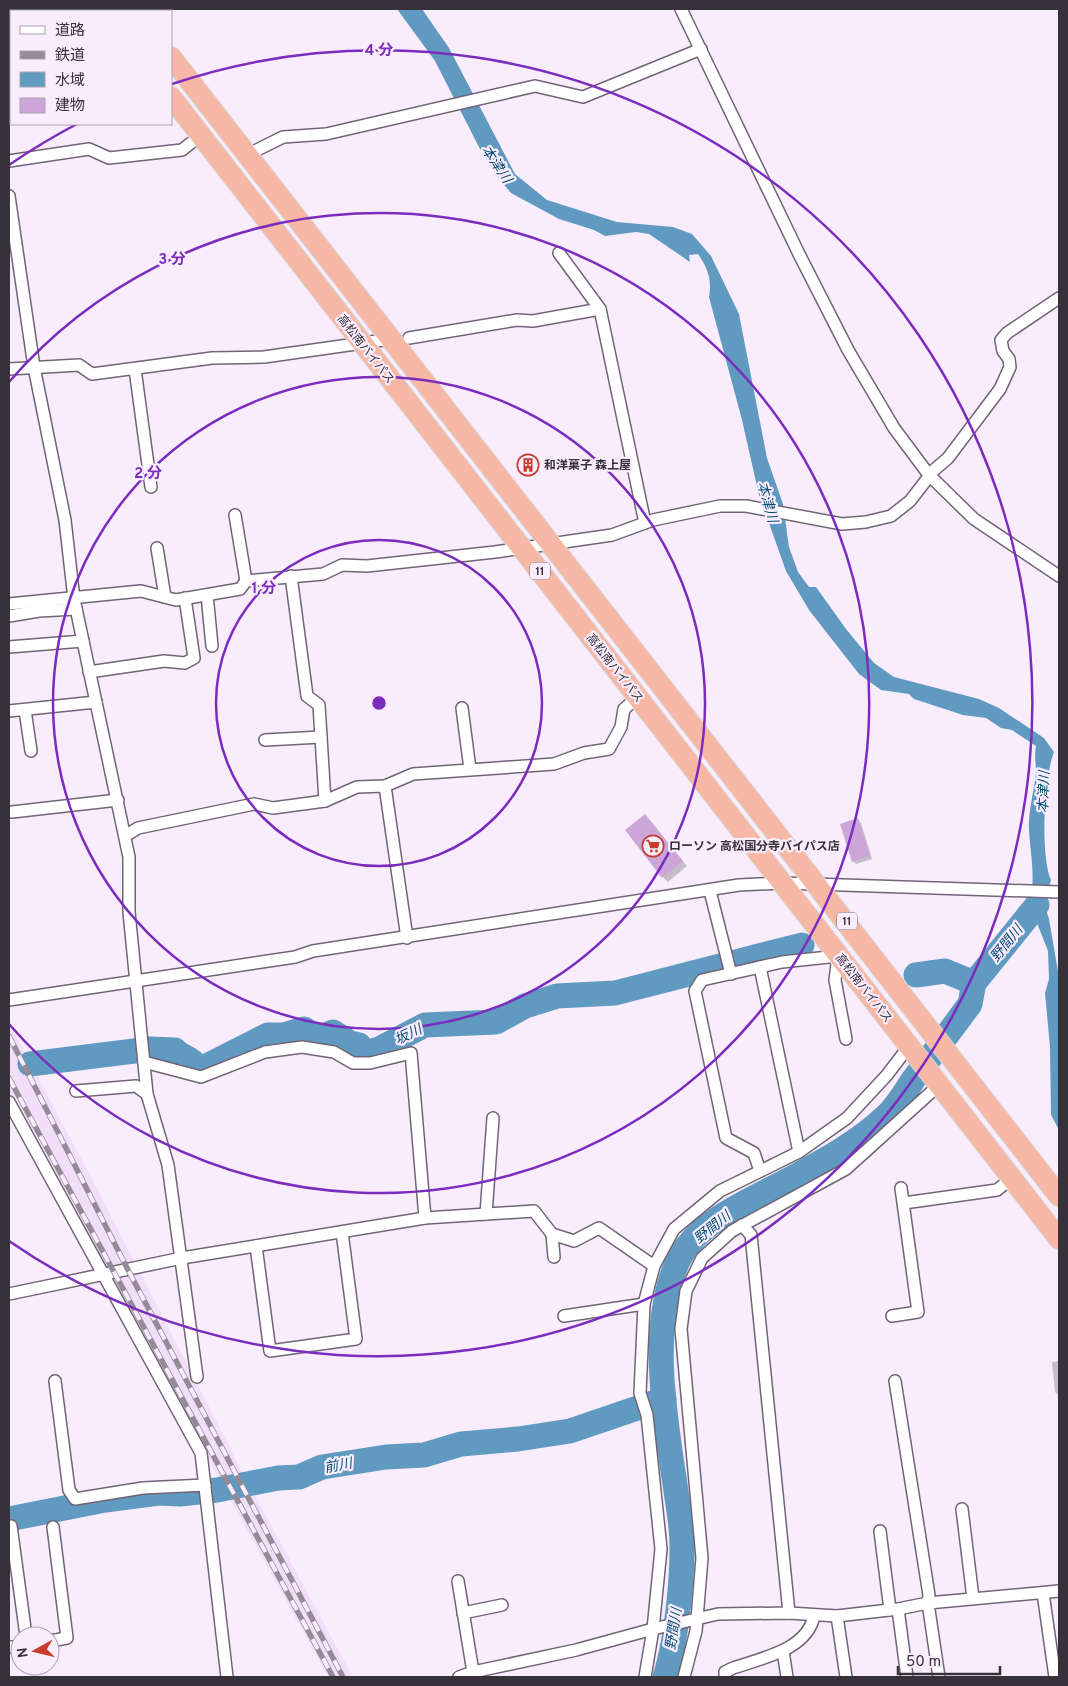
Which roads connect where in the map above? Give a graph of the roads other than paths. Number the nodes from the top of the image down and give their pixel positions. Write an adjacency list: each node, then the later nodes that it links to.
1 (681, 9): 2 (street)
2 (701, 49): 6 (street); 17 (street)
3 (172, 58): 6 (highway, 高松南バイパス / 11)
4 (172, 98): 5 (highway, 高松南バイパス / 11)
5 (201, 135): 7 (street); 13 (highway, 高松南バイパス / 11)
6 (247, 155): 12 (highway, 高松南バイパス / 11)
7 (9, 161)
8 (9, 196): 14 (street)
9 (559, 253): 11 (street)
10 (1059, 298): 17 (street)
11 (600, 309): 12 (street); 20 (street)
12 (400, 339): 13 (street); 21 (highway, 高松南バイパス / 11)
13 (363, 345): 16 (street); 22 (highway, 高松南バイパス / 11)
14 (34, 367): 15 (street); 16 (street); 31 (street)
15 (9, 369)
16 (134, 369): 18 (street)
17 (930, 475): 20 (street); 25 (street)
18 (151, 487)
19 (235, 515): 26 (street)
20 (645, 523): 21 (street)
21 (549, 543): 22 (street); 52 (highway, 高松南バイパス / 11)
22 (521, 546): 24 (street); 37 (highway, 高松南バイパス / 11)
23 (157, 548): 28 (street)
24 (291, 576): 26 (street); 42 (street)
25 (1059, 576)
26 (246, 581): 27 (street)
27 (207, 594): 29 (street); 35 (street)
28 (165, 597): 29 (street); 31 (street)
29 (186, 598): 36 (street)
30 (9, 604): 31 (street)
31 (75, 604): 32 (street); 33 (street)
32 (9, 616)
33 (83, 641): 34 (street); 36 (street)
34 (9, 646)
35 (212, 646)
36 (89, 672): 38 (street)
37 (638, 697): 45 (street); 51 (highway, 高松南バイパス / 11)
38 (96, 702): 40 (street); 47 (street)
39 (462, 708): 45 (street)
40 (25, 710): 41 (street); 44 (street)
41 (9, 711)
42 (320, 737): 43 (street); 48 (street)
43 (265, 740)
44 (31, 751)
45 (470, 769): 46 (street)
46 (385, 786): 48 (street); 55 (street)
47 (118, 800): 49 (street); 50 (street)
48 (325, 800): 50 (street)
49 (12, 812)
50 (125, 836): 59 (street)
51 (782, 883): 52 (street); 53 (street); 56 (highway, 高松南バイパス / 11)
52 (818, 885): 54 (street); 73 (highway, 高松南バイパス / 11)
53 (710, 891): 55 (street); 57 (street)
54 (1059, 892)
55 (407, 938): 59 (street)
56 (838, 956): 58 (street); 61 (street); 62 (highway, 高松南バイパス / 11)
57 (729, 966): 58 (street); 70 (street)
58 (760, 967): 69 (street)
59 (136, 983): 60 (street); 63 (street)
60 (9, 1000)
61 (846, 1039)
62 (909, 1046): 64 (highway, 高松南バイパス / 11); 69 (street)
63 (143, 1055): 66 (street); 76 (street)
64 (937, 1082): 71 (highway, 高松南バイパス / 11); 77 (street)
65 (76, 1091): 66 (street)
66 (147, 1094): 83 (street)
67 (9, 1102): 85 (street)
68 (492, 1118): 75 (street)
69 (799, 1152): 70 (street)
70 (760, 1171): 84 (street)
71 (1012, 1178): 74 (street); 80 (highway, 高松南バイパス / 11)
72 (901, 1188): 74 (street)
73 (1059, 1196)
74 (904, 1204): 89 (street)
75 (486, 1214): 76 (street); 79 (street)
76 (425, 1218): 78 (street)
77 (742, 1225): 106 (street); 109 (street)
78 (342, 1232): 81 (street); 81 (street)
79 (552, 1234): 82 (street); 84 (street)
80 (1059, 1239)
81 (256, 1246): 83 (street)
82 (554, 1257)
83 (182, 1258): 85 (street); 90 (street)
84 (654, 1266): 87 (street)
85 (104, 1275): 86 (street); 93 (street)
86 (9, 1294)
87 (644, 1304): 88 (street); 111 (street)
88 (564, 1316)
89 (892, 1316)
90 (197, 1377)
91 (55, 1381): 93 (street)
92 (895, 1381): 102 (street)
93 (205, 1485): 115 (street)
94 (962, 1509): 101 (street)
95 (11, 1526): 110 (street)
96 (53, 1527): 112 (street)
97 (880, 1531): 104 (street)
98 (458, 1582): 105 (street)
99 (1059, 1590): 100 (street)
100 (1043, 1593): 101 (street); 124 (street)
101 (973, 1598): 102 (street)
102 (928, 1603): 104 (street); 123 (street)
103 (502, 1605): 105 (street)
104 (894, 1609): 108 (street); 122 (street)
105 (463, 1613): 114 (street)
106 (789, 1613): 107 (street); 109 (street)
107 (814, 1616): 108 (street); 113 (street)
108 (837, 1616): 121 (street)
109 (694, 1619): 111 (street); 118 (street)
110 (25, 1626)
111 (656, 1628): 114 (street); 117 (street)
112 (60, 1639)
113 (783, 1651): 119 (street); 120 (street)
114 (473, 1672): 116 (street)
115 (227, 1677)
116 (459, 1677)
117 (645, 1677)
118 (684, 1677)
119 (725, 1677)
120 (787, 1677)
121 (846, 1677)
122 (907, 1677)
123 (939, 1677)
124 (1055, 1677)

